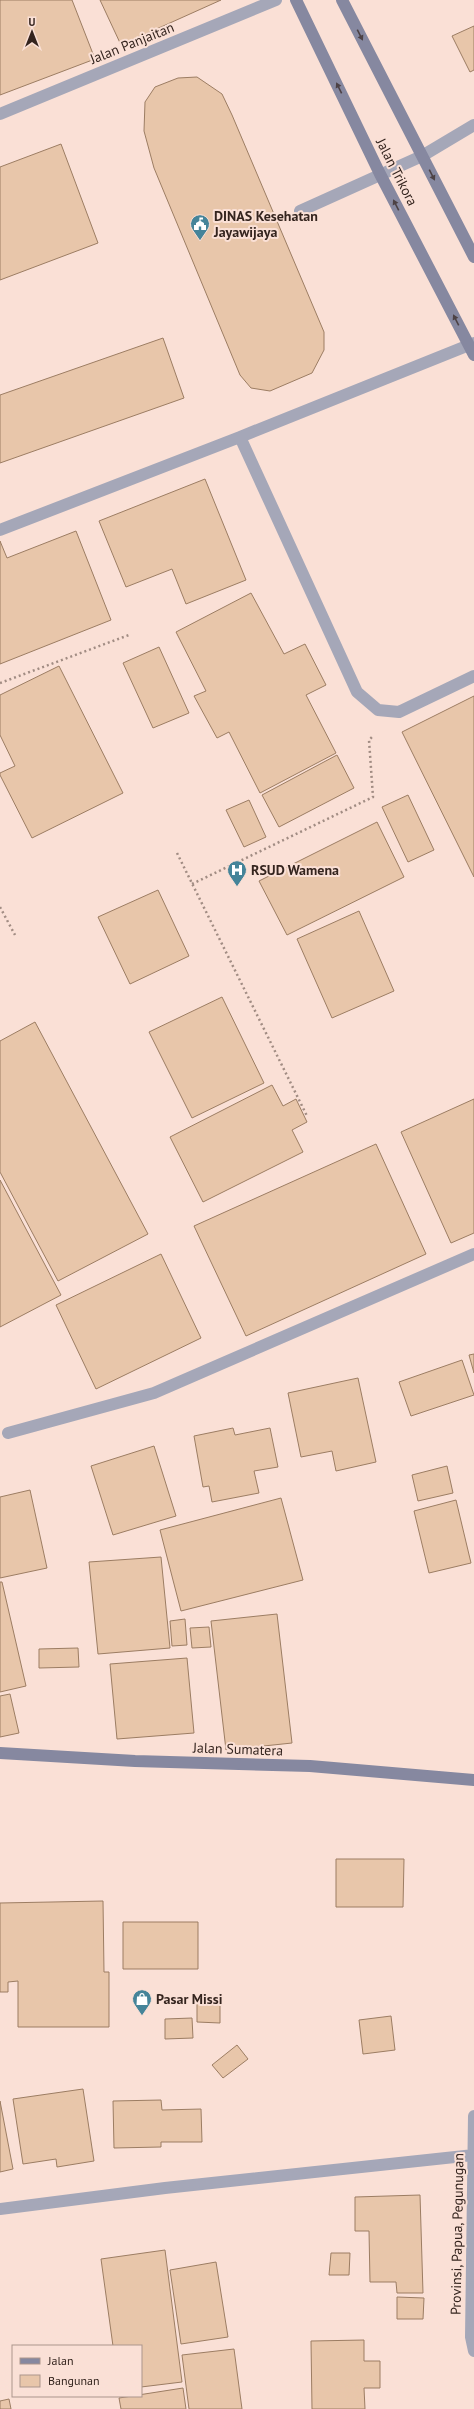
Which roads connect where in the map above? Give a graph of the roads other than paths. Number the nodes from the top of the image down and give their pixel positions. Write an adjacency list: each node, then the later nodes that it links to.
1 (276, 0): 4 (street, Jalan Panjaitan)
2 (296, 0): 7 (main road, Jalan Trikora, one-way to 2)
3 (342, 0): 6 (main road, one-way to 6)
4 (0, 114)
5 (474, 125): 6 (street)
6 (422, 156): 7 (street); 9 (main road, one-way to 9)
7 (380, 174): 8 (street); 10 (main road, Jalan Trikora, one-way to 7)
8 (300, 212)
9 (474, 257)
10 (472, 348): 11 (street)
11 (240, 437): 12 (street); 13 (street)
12 (0, 530)
13 (474, 676)
14 (474, 1254): 15 (street)
15 (8, 1433)
16 (0, 1753): 17 (main road, Jalan Sumatera)
17 (474, 1780)
18 (474, 2116): 19 (street, Provinsi, Papua, Pegunugan)
19 (473, 2155): 20 (street); 21 (street, Provinsi, Papua, Pegunugan)
20 (0, 2209)
21 (474, 2351)

